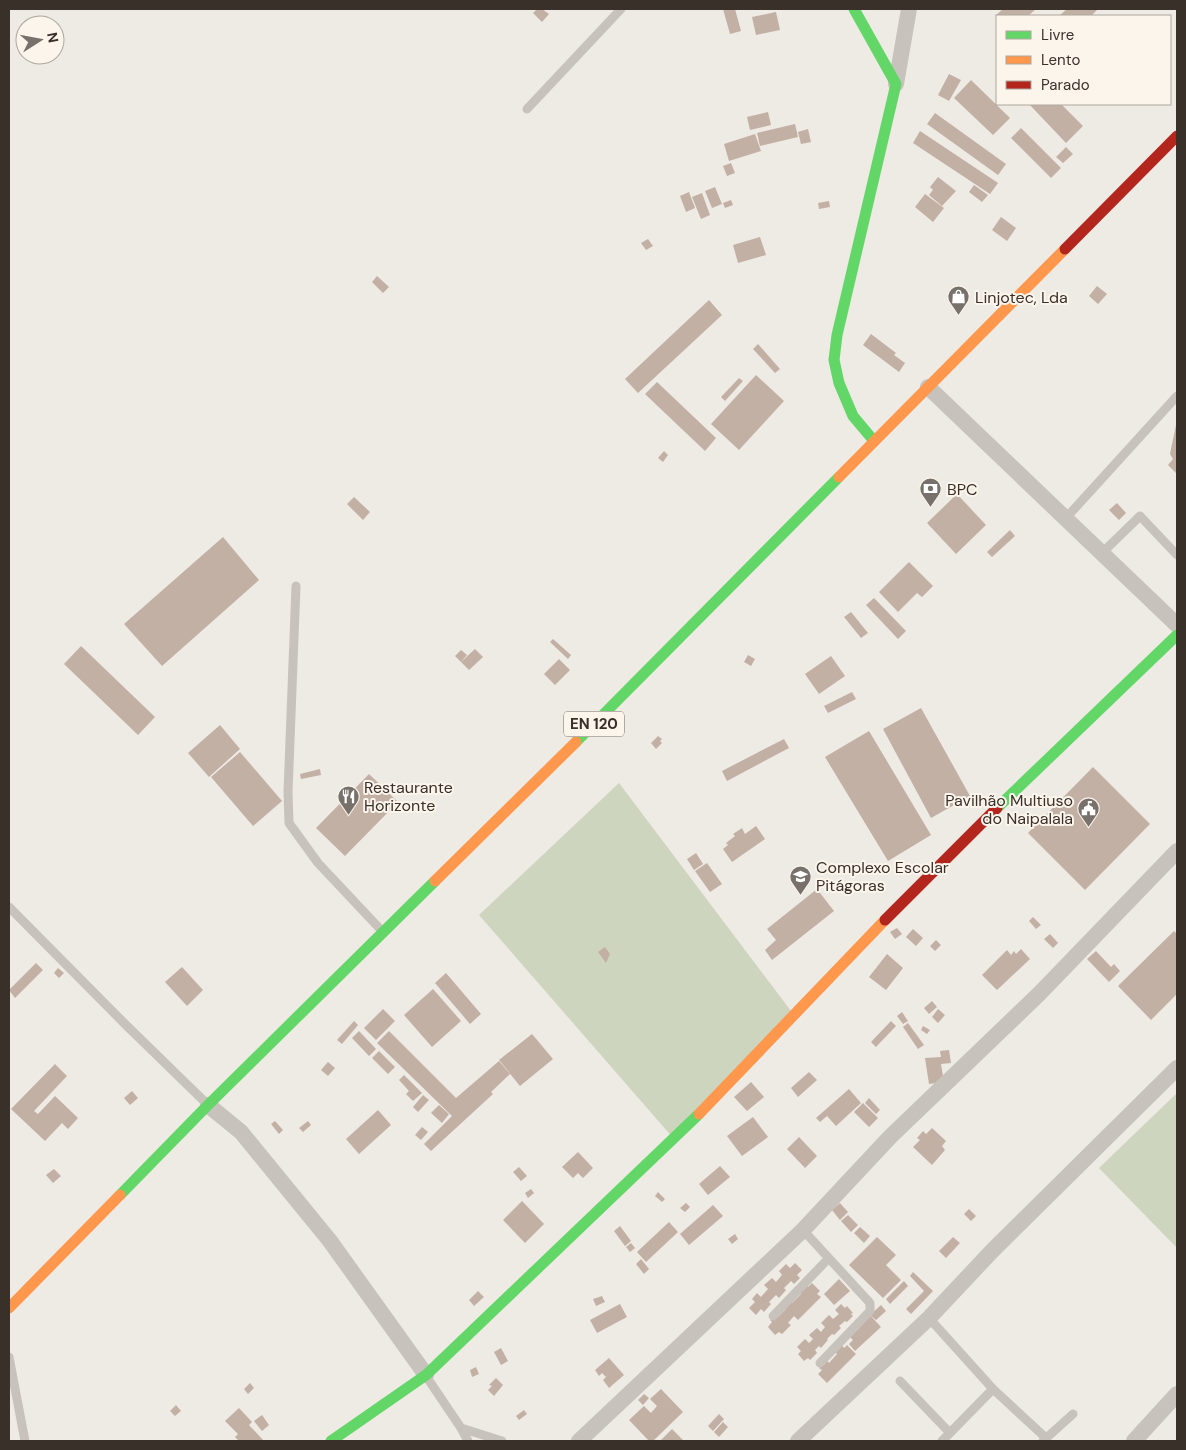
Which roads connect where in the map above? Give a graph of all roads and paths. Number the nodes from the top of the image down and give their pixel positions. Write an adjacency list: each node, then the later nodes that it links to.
1 (621, 9): 5 (lane)
2 (854, 9): 4 (main road)
3 (909, 9): 4 (street)
4 (896, 84): 9 (main road)
5 (527, 109)
6 (1177, 136): 7 (main road, EN 120)
7 (928, 386): 9 (main road, EN 120); 10 (street)
8 (1177, 396): 10 (lane)
9 (874, 441): 18 (main road, EN 120)
10 (1066, 518): 11 (street)
11 (1102, 553): 12 (lane); 14 (street)
12 (1177, 555)
13 (296, 586): 18 (lane)
14 (1175, 619)
15 (1177, 635): 28 (main road)
16 (1177, 851): 21 (street)
17 (9, 907): 20 (lane)
18 (383, 932): 20 (main road, EN 120)
19 (1177, 1068): 25 (street)
20 (208, 1105): 23 (main road, EN 120); 28 (street)
21 (802, 1230): 22 (lane); 40 (street)
22 (828, 1259): 24 (lane); 27 (lane)
23 (9, 1308)
24 (773, 1316)
25 (929, 1318): 30 (lane); 41 (street)
26 (9, 1357): 36 (lane)
27 (820, 1363)
28 (426, 1375): 33 (lane); 37 (main road)
29 (900, 1381): 34 (lane)
30 (993, 1389): 34 (lane); 35 (lane)
31 (1177, 1394): 43 (street)
32 (1073, 1414): 35 (lane)
33 (461, 1428): 38 (lane); 39 (lane)
34 (950, 1433): 42 (lane)
35 (1044, 1440)
36 (24, 1441)
37 (331, 1441)
38 (468, 1441)
39 (502, 1441)
40 (579, 1441)
41 (798, 1441)
42 (942, 1441)
43 (1134, 1441)

